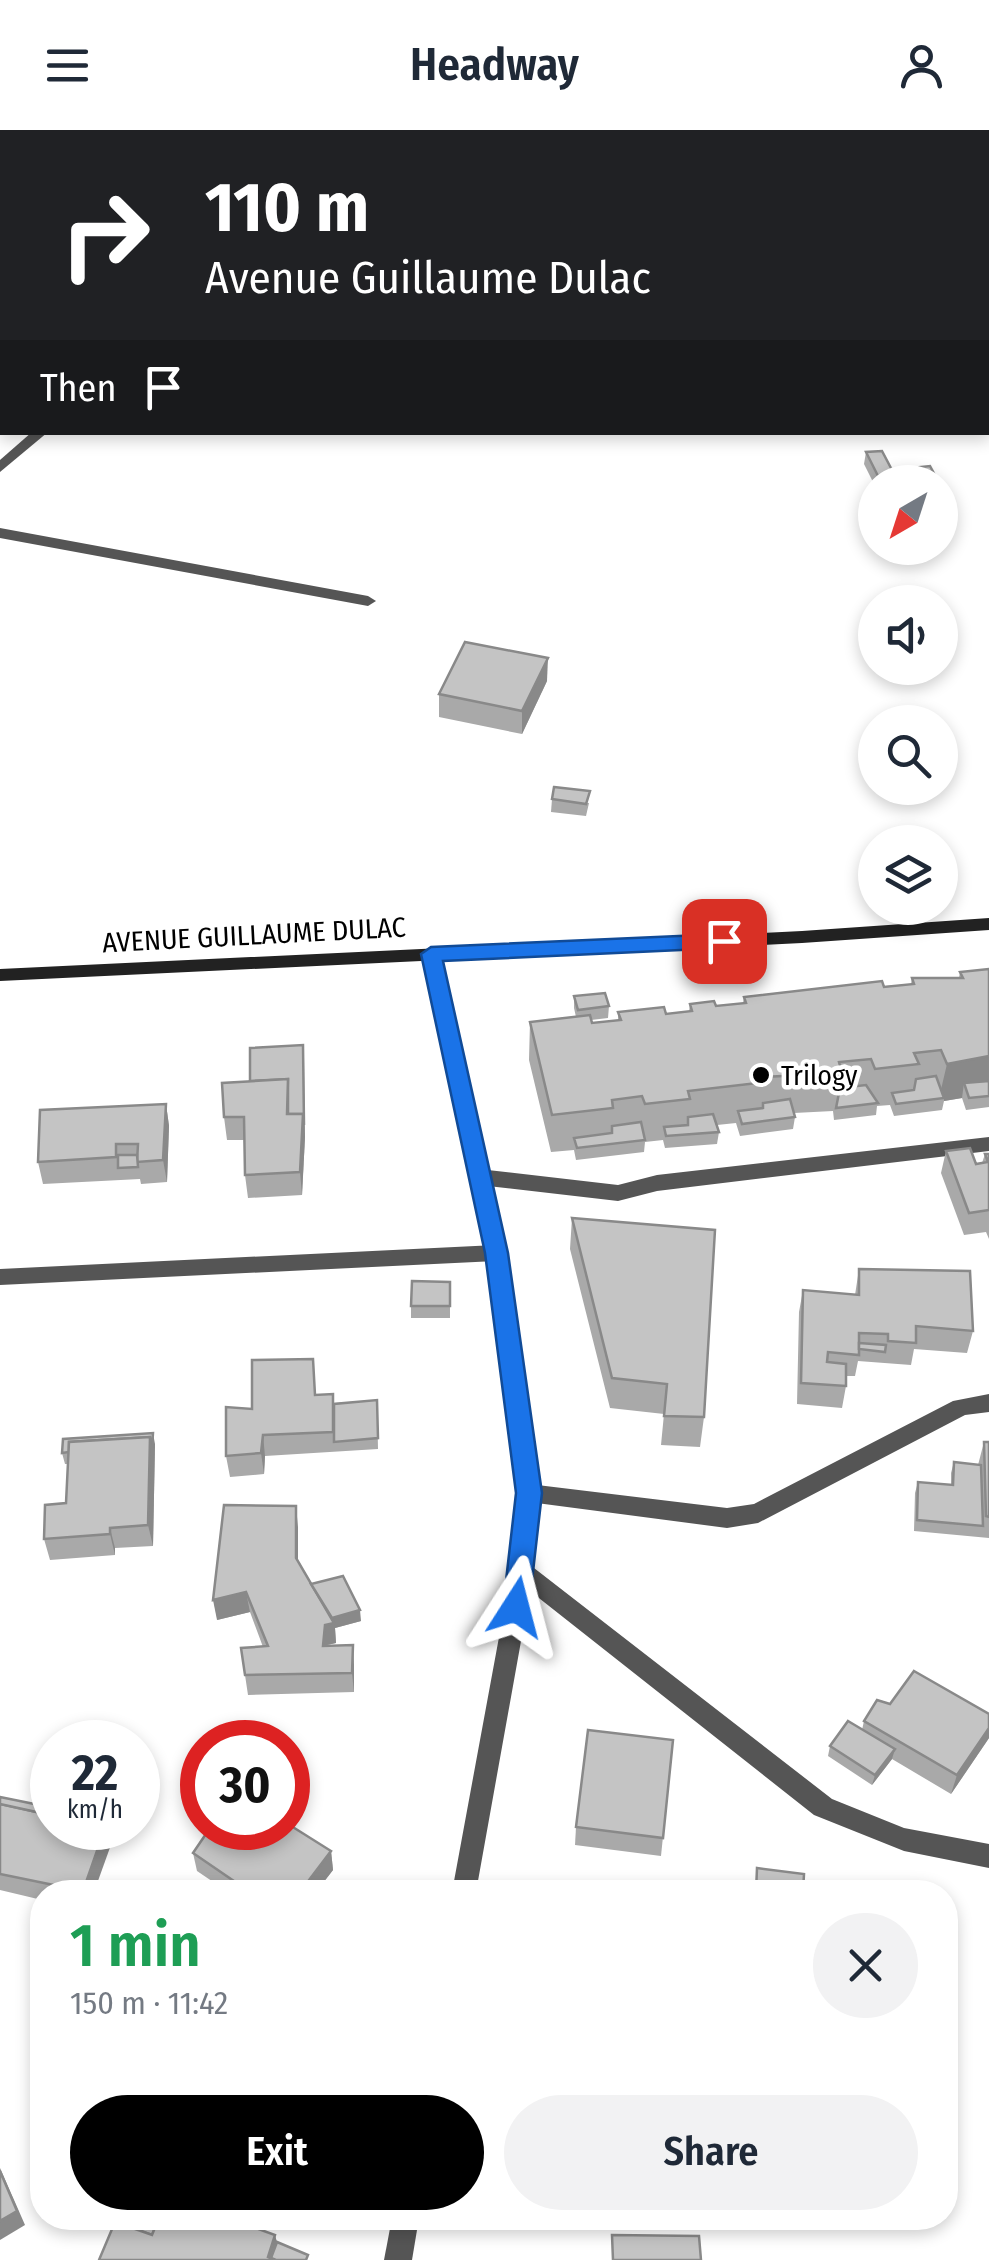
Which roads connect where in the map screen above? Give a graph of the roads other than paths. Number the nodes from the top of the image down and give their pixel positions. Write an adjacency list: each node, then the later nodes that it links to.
1 (38, 435): 2 (street)
2 (0, 468)
3 (0, 533): 4 (street)
4 (368, 601)
5 (989, 924): 6 (main road, AVENUE GUILLAUME DULAC)
6 (431, 954): 7 (main road, AVENUE GUILLAUME DULAC); 9 (street)
7 (0, 975)
8 (989, 1144): 9 (street)
9 (479, 1177): 10 (street)
10 (496, 1253): 11 (street); 13 (street)
11 (0, 1276)
12 (989, 1403): 13 (street)
13 (529, 1493): 14 (street)
14 (522, 1572): 15 (street); 16 (street)
15 (989, 1856)
16 (466, 1880)
17 (404, 2230): 18 (street)
18 (398, 2260)

